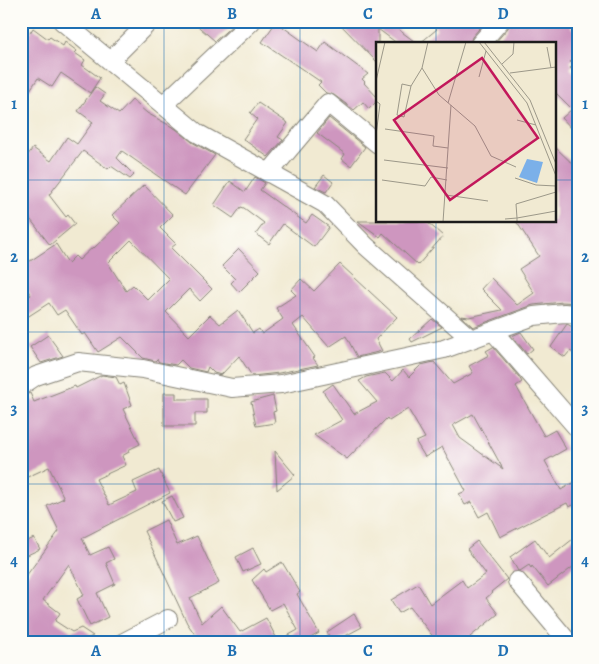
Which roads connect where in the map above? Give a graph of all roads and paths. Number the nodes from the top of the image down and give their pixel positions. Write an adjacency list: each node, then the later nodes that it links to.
1 (62, 21): 6 (street)
2 (150, 21): 6 (street)
3 (252, 21): 7 (street)
4 (500, 21): 5 (street)
5 (482, 42)
6 (110, 61): 7 (street)
7 (163, 105): 9 (street)
8 (376, 142): 9 (street)
9 (269, 173): 12 (street)
10 (578, 314): 11 (street)
11 (493, 331): 12 (street); 14 (street)
12 (471, 339): 13 (street)
13 (21, 386)
14 (578, 429)
15 (517, 581): 18 (street)
16 (168, 619): 17 (street)
17 (122, 643)
18 (569, 643)

